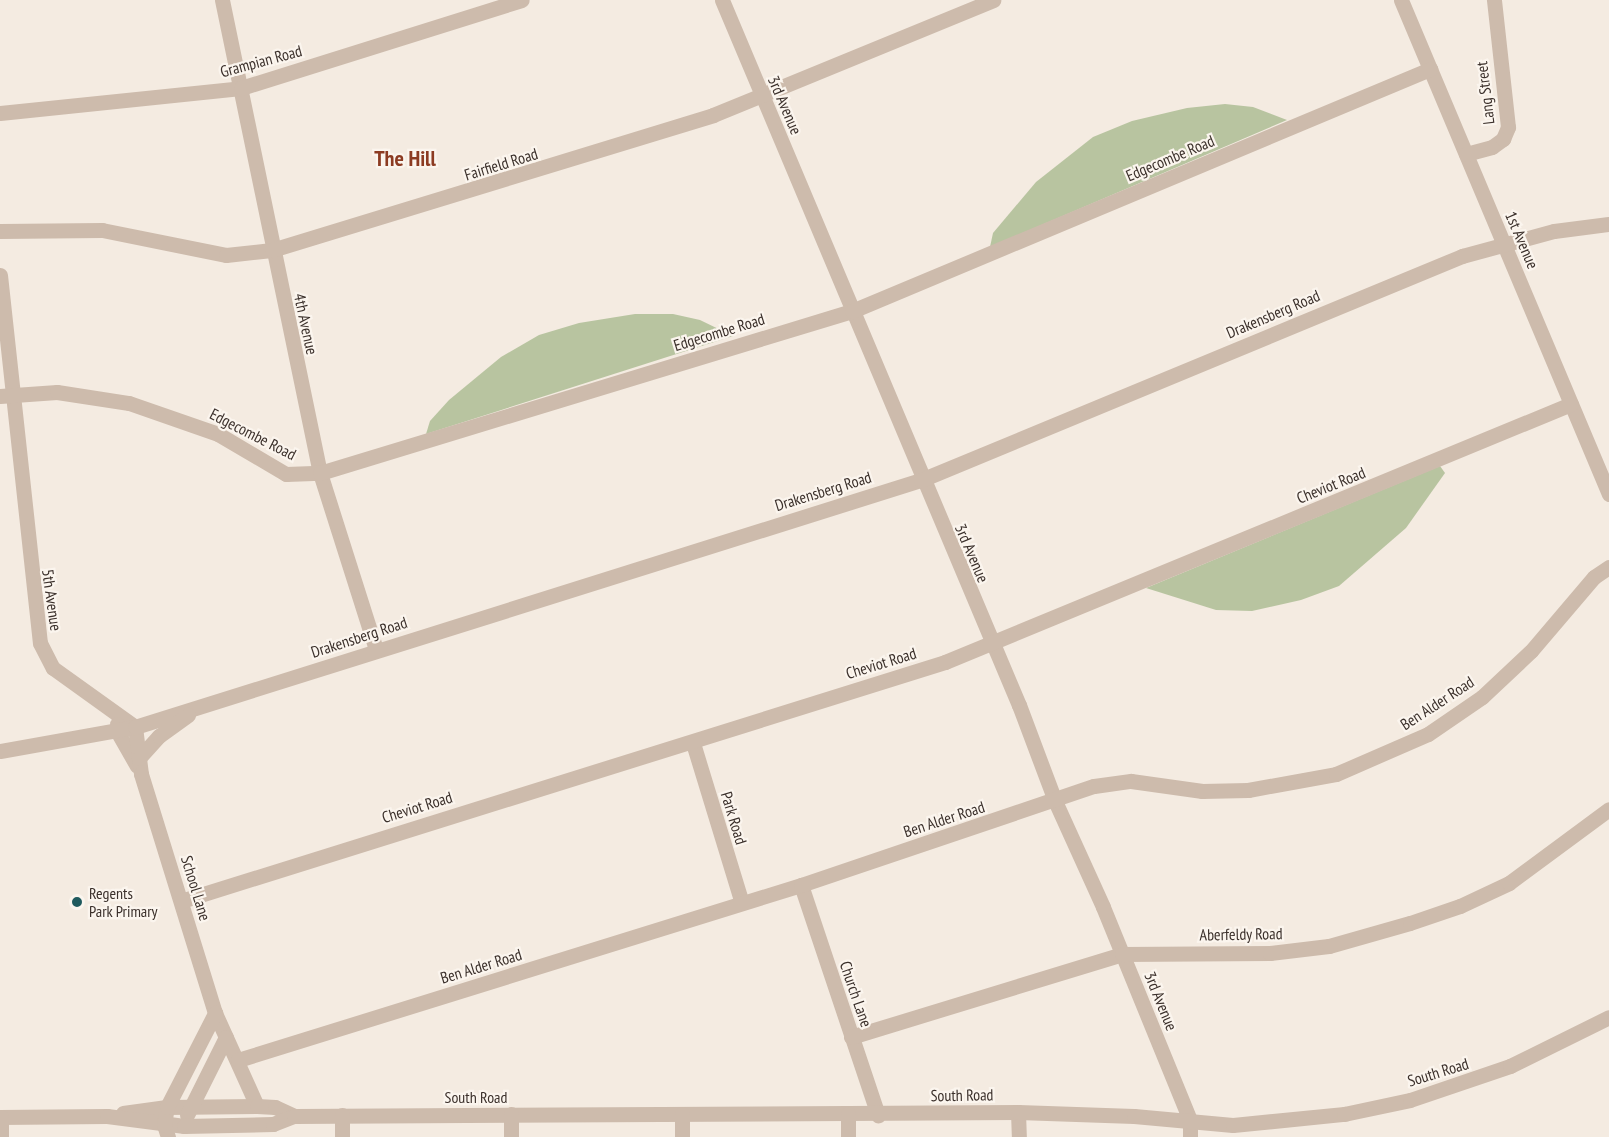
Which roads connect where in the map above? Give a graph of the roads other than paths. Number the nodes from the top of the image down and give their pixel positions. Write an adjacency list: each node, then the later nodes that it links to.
1 (222, 0): 8 (street, 4th Avenue)
2 (522, 0): 8 (street, Grampian Road)
3 (722, 0): 9 (street, 3rd Avenue)
4 (993, 0): 9 (street, Fairfield Road)
5 (1401, 0): 7 (street, 1st Avenue)
6 (1494, 0): 11 (street, Lang Street)
7 (1430, 69): 11 (street, 1st Avenue); 17 (street, Edgecombe Road)
8 (241, 88): 10 (street, Grampian Road); 15 (street, 4th Avenue)
9 (763, 98): 15 (street, Fairfield Road); 17 (street, 3rd Avenue)
10 (0, 112)
11 (1466, 154): 14 (street, 1st Avenue)
12 (1609, 224): 14 (street, Drakensberg Road)
13 (0, 231): 15 (street, Fairfield Road)
14 (1504, 243): 19 (street, 1st Avenue); 21 (street, Drakensberg Road)
15 (272, 250): 20 (street, 4th Avenue)
16 (0, 275): 18 (street, 5th Avenue)
17 (852, 310): 20 (street, Edgecombe Road); 21 (street, 3rd Avenue)
18 (6, 395): 20 (street, Edgecombe Road); 27 (street, 5th Avenue)
19 (1571, 404): 22 (street, 1st Avenue); 24 (street, Cheviot Road)
20 (320, 473): 25 (street, 4th Avenue)
21 (921, 480): 24 (street, 3rd Avenue); 25 (street, Drakensberg Road)
22 (1609, 494)
23 (1609, 567): 34 (street, Ben Alder Road)
24 (992, 645): 30 (street, Cheviot Road); 34 (street, 3rd Avenue)
25 (376, 650): 26 (street, Drakensberg Road)
26 (202, 705): 28 (street, Drakensberg Road); 32 (street)
27 (117, 715): 28 (street, 5th Avenue); 29 (street)
28 (135, 727): 29 (street, Drakensberg Road); 32 (street, School Lane)
29 (117, 731): 31 (street, Drakensberg Road); 33 (street, School Lane)
30 (693, 743): 37 (street, Cheviot Road); 38 (street, Park Road)
31 (0, 751)
32 (139, 758): 33 (street, School Lane)
33 (141, 774): 37 (street, School Lane)
34 (1055, 801): 36 (street, Ben Alder Road); 39 (street, 3rd Avenue)
35 (1609, 809): 39 (street, Aberfeldy Road)
36 (801, 885): 38 (street, Ben Alder Road); 43 (street, Church Lane)
37 (181, 901): 40 (street, School Lane)
38 (742, 903): 44 (street, Ben Alder Road)
39 (1122, 954): 43 (street, Aberfeldy Road); 57 (street, 3rd Avenue)
40 (215, 1013): 42 (street, School Lane); 46 (street)
41 (1609, 1017): 58 (street, South Road)
42 (226, 1037): 44 (street, School Lane); 47 (street)
43 (851, 1037): 52 (street, Church Lane)
44 (238, 1060): 45 (street, School Lane)
45 (257, 1106): 47 (street, South Road); 55 (street, South Road)
46 (167, 1107): 47 (street, South Road); 54 (street, South Road); 59 (street)
47 (189, 1107): 60 (street)
48 (1018, 1112): 52 (street, South Road); 57 (street, South Road); 66 (street)
49 (511, 1114): 50 (street, South Road); 53 (street, South Road); 63 (street)
50 (682, 1114): 51 (street, South Road); 64 (street)
51 (848, 1114): 52 (street, South Road); 65 (street)
52 (878, 1114)
53 (342, 1115): 55 (street, South Road); 62 (street)
54 (107, 1116): 56 (street, South Road); 59 (street, South Road)
55 (294, 1116): 60 (street, South Road)
56 (0, 1117): 61 (street)
57 (1190, 1120): 58 (street, South Road); 67 (street)
58 (1207, 1124): 68 (street)
59 (166, 1131): 60 (street, South Road)
60 (180, 1132)
61 (1, 1137)
62 (342, 1137)
63 (511, 1137)
64 (682, 1137)
65 (848, 1137)
66 (1018, 1137)
67 (1190, 1137)
68 (1224, 1137)

